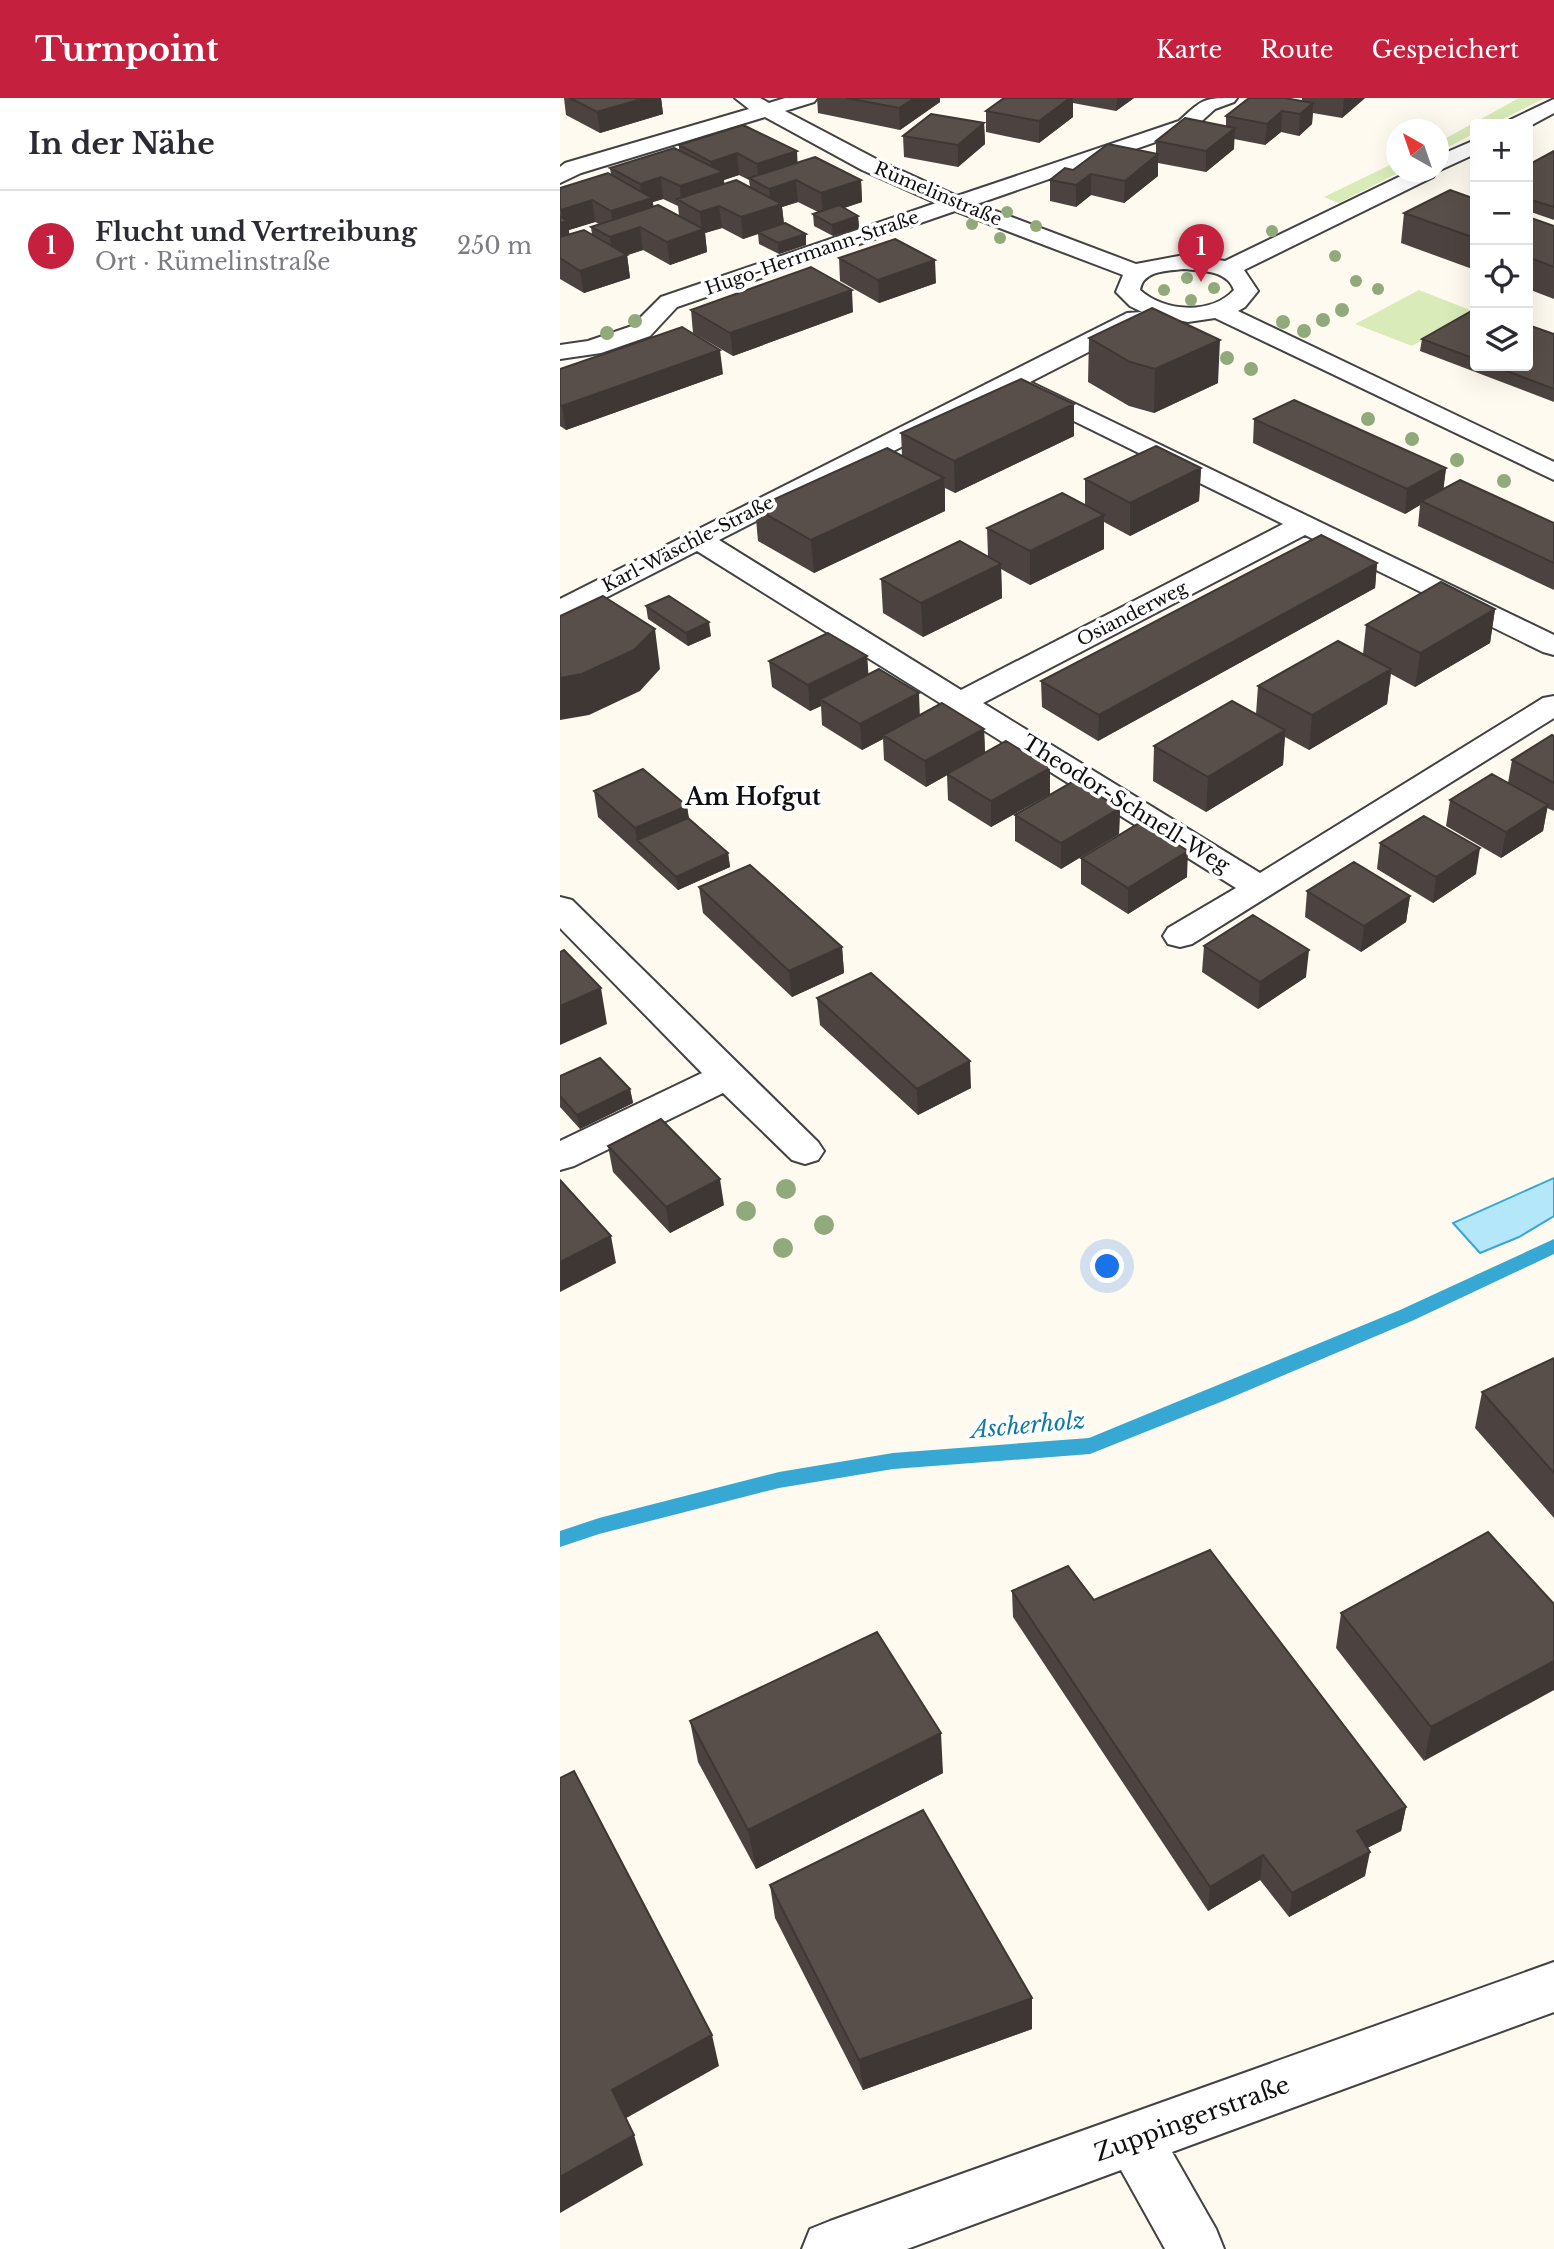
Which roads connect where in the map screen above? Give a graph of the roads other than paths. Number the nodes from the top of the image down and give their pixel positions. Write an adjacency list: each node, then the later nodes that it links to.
1 (746, 98): 5 (street, Rümelinstraße)
2 (807, 98): 5 (street)
3 (1227, 98): 11 (street, Hugo-Herrmann-Straße)
4 (1554, 105): 6 (street)
5 (765, 110): 9 (street); 11 (street, Rümelinstraße)
6 (1527, 119)
7 (1470, 149): 8 (street)
8 (1449, 159)
9 (560, 176)
10 (1405, 182): 12 (street)
11 (956, 204): 13 (street, Rümelinstraße); 16 (street, Hugo-Herrmann-Straße)
12 (1226, 270): 13 (street); 15 (street)
13 (1138, 273): 14 (street)
14 (1153, 309): 15 (street); 17 (street, Karl-Wäschle-Straße)
15 (1219, 311): 18 (street)
16 (564, 351)
17 (1013, 382): 19 (street); 20 (street, Karl-Wäschle-Straße)
18 (1554, 472)
19 (1303, 525): 22 (street); 23 (street, Osianderweg)
20 (697, 539): 21 (street, Karl-Wäschle-Straße); 23 (street, Theodor-Schnell-Weg)
21 (560, 610)
22 (1554, 646)
23 (961, 702): 25 (street, Theodor-Schnell-Weg)
24 (1554, 705): 25 (street)
25 (1259, 888): 27 (street)
26 (560, 908): 28 (street)
27 (1180, 936)
28 (727, 1076): 29 (street); 30 (street)
29 (805, 1151)
30 (560, 1157)
31 (1554, 1987): 32 (street, Zuppingerstraße)
32 (1134, 2139): 33 (street, Zuppingerstraße); 34 (street)
33 (830, 2249)
34 (1196, 2249)

